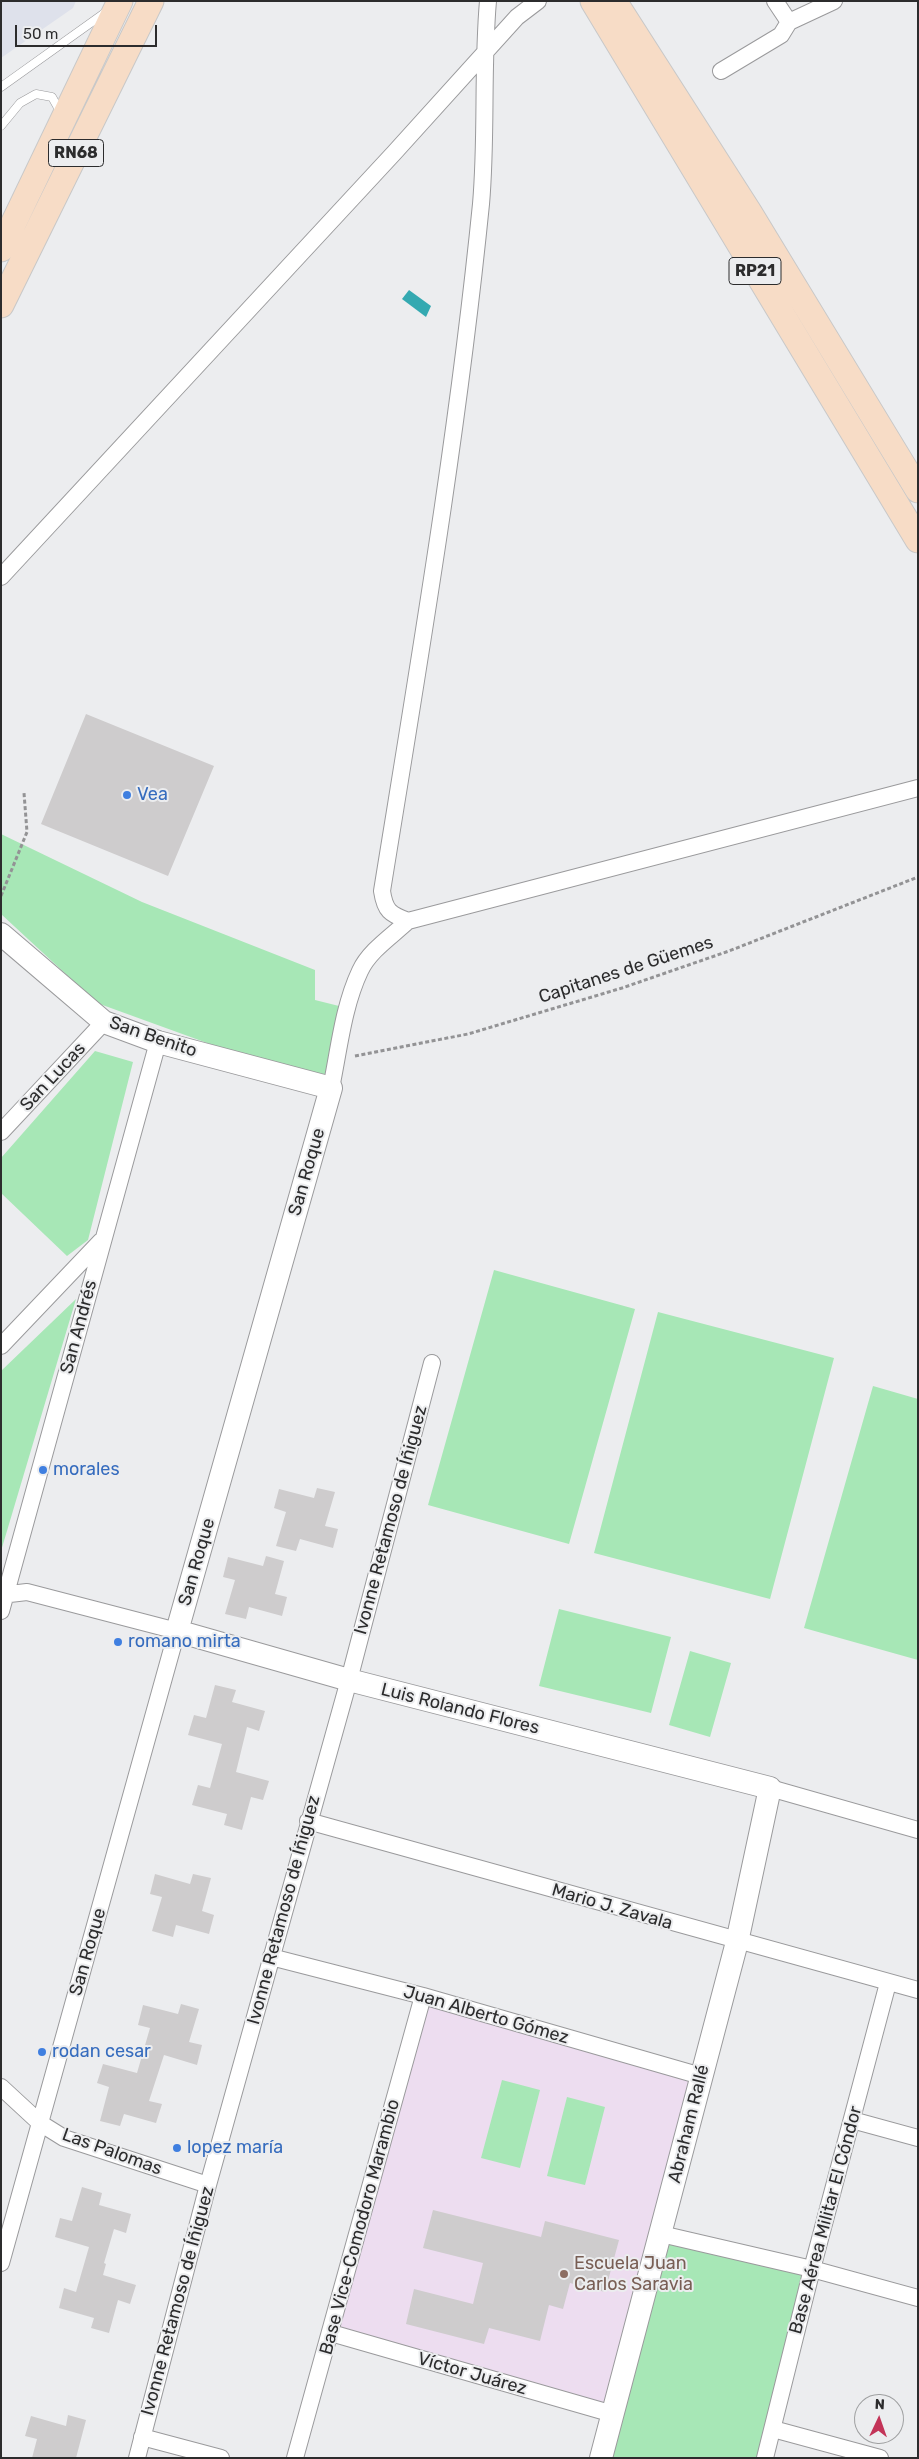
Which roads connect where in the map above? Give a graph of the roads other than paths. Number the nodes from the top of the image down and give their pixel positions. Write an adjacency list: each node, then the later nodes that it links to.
1 (150, 1): 16 (main road, RN68)
2 (488, 1): 10 (street)
3 (538, 1): 10 (street)
4 (592, 1): 18 (main road, RP21)
5 (614, 1): 17 (main road, RP21)
6 (776, 1): 9 (street)
7 (834, 1): 9 (street)
8 (120, 2): 12 (lane); 13 (main road, RN68)
9 (790, 22): 11 (street)
10 (486, 50): 19 (street); 21 (street)
11 (721, 71)
12 (1, 87)
13 (65, 120): 14 (lane); 15 (main road, RN68)
14 (1, 126)
15 (1, 249)
16 (1, 306)
17 (918, 490)
18 (918, 540)
19 (1, 577)
20 (918, 788): 21 (street)
21 (408, 921): 25 (street)
22 (1, 934): 23 (street, San Benito)
23 (104, 1022): 24 (street, San Benito); 26 (street, San Lucas)
24 (158, 1042): 25 (street, San Benito); 27 (street, San Andrés)
25 (331, 1088): 32 (street, San Roque)
26 (1, 1132)
27 (103, 1240): 28 (street); 30 (street, San Andrés)
28 (1, 1346)
29 (432, 1363): 33 (street, Ivonne Retamoso de Íñiguez)
30 (4, 1595): 31 (street, San Andrés); 32 (street, Luis Rolando Flores)
31 (1, 1611)
32 (177, 1631): 33 (street, Luis Rolando Flores); 45 (street, San Roque)
33 (349, 1680): 34 (street, Luis Rolando Flores); 35 (street, Ivonne Retamoso de Íñiguez)
34 (770, 1788): 36 (street, Luis Rolando Flores); 37 (street, Abraham Rallé)
35 (308, 1821): 37 (street, Mario J. Zavala); 38 (street, Ivonne Retamoso de Íñiguez)
36 (918, 1830)
37 (737, 1942): 39 (street, Mario J. Zavala); 42 (street, Abraham Rallé)
38 (271, 1956): 41 (street, Juan Alberto Gómez); 47 (street, Ivonne Retamoso de Íñiguez)
39 (888, 1983): 40 (street, Mario J. Zavala); 44 (street, Base Aérea Militar El Cóndor)
40 (918, 1990)
41 (423, 1996): 42 (street, Juan Alberto Gómez); 52 (street, Base Vice-Comodoro Marambio)
42 (701, 2076): 48 (street, Abraham Rallé)
43 (1, 2087): 45 (street, Las Palomas)
44 (852, 2120): 46 (street); 50 (street, Base Aérea Militar El Cóndor)
45 (40, 2123): 47 (street, Las Palomas); 49 (street, San Roque)
46 (918, 2138)
47 (208, 2185): 55 (street, Ivonne Retamoso de Íñiguez)
48 (662, 2234): 50 (street); 53 (street, Abraham Rallé)
49 (1, 2263)
50 (812, 2269): 51 (street); 54 (street, Base Aérea Militar El Cóndor)
51 (918, 2298)
52 (331, 2333): 53 (street, Víctor Juárez); 58 (street, Base Vice-Comodoro Marambio)
53 (613, 2414): 59 (street, Abraham Rallé)
54 (773, 2428): 60 (street, Base Aérea Militar El Cóndor); 61 (street)
55 (142, 2437): 56 (street, Ivonne Retamoso de Íñiguez); 57 (street)
56 (137, 2458)
57 (221, 2458)
58 (295, 2458)
59 (601, 2458)
60 (765, 2458)
61 (880, 2458)

